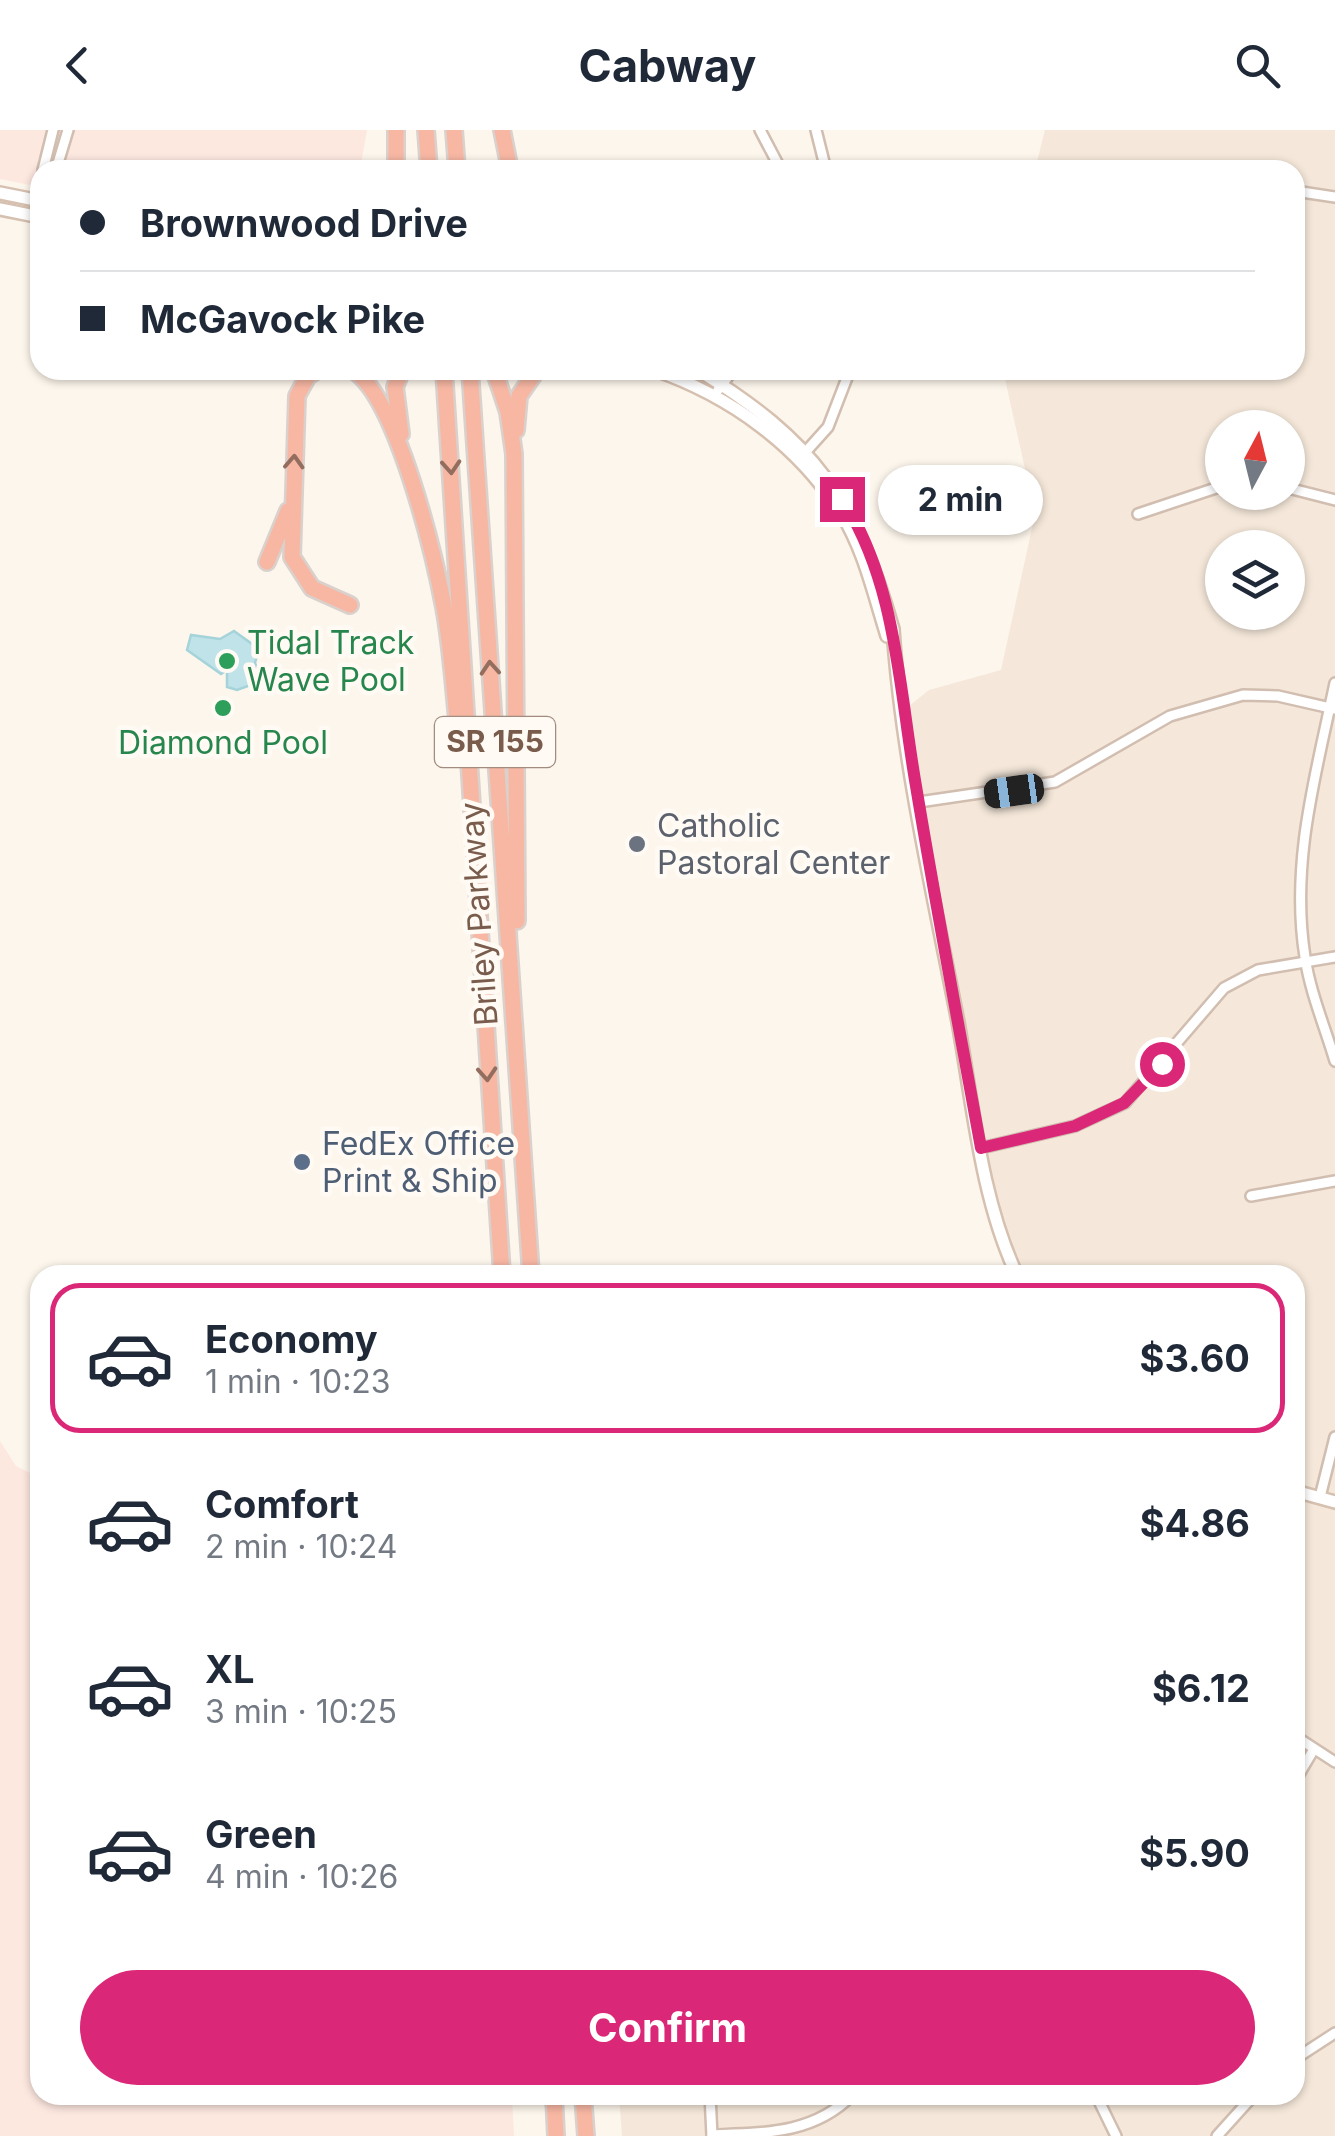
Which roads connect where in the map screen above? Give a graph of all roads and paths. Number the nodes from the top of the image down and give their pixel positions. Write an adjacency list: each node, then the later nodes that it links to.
1 (54, 130): 9 (street)
2 (68, 130): 10 (street)
3 (396, 130): 11 (highway)
4 (426, 130): 12 (highway)
5 (454, 130): 13 (highway)
6 (502, 130): 14 (highway)
7 (760, 130): 15 (street)
8 (816, 130): 16 (street)
9 (45, 160)
10 (59, 160)
11 (395, 160)
12 (428, 160)
13 (456, 160)
14 (508, 160)
15 (776, 160)
16 (824, 160)
17 (1305, 192): 19 (street)
18 (0, 194): 20 (main road)
19 (1335, 197)
20 (30, 200)
21 (0, 209): 22 (main road)
22 (30, 215)
23 (306, 380): 43 (highway, one-way to 23)
24 (364, 380): 36 (highway)
25 (376, 380): 36 (highway)
26 (400, 380): 37 (highway)
27 (445, 380): 50 (highway, Briley Parkway / SR 155, one-way to 50)
28 (471, 380): 54 (highway, Briley Parkway / SR 155, one-way to 28)
29 (497, 380): 38 (highway)
30 (529, 380): 38 (highway)
31 (686, 380): 35 (main road)
32 (708, 380): 35 (main road)
33 (726, 380): 35 (street)
34 (847, 380): 39 (street)
35 (718, 390): 39 (main road); 39 (main road)
36 (384, 411): 37 (highway)
37 (401, 450): 50 (highway)
38 (514, 454): 54 (highway)
39 (802, 456): 49 (main road)
40 (1205, 492): 44 (street)
41 (1305, 492): 42 (street)
42 (1335, 500)
43 (292, 501): 45 (highway); 46 (highway)
44 (1138, 514)
45 (267, 562)
46 (350, 606)
47 (1335, 683): 48 (street)
48 (1332, 709): 49 (street); 52 (street)
49 (919, 802): 55 (main road)
50 (476, 896): 58 (highway, Briley Parkway / SR 155, one-way to 58)
51 (1335, 958): 52 (street)
52 (1305, 959): 53 (street); 55 (street)
53 (1335, 1060)
54 (521, 1114): 59 (highway, Briley Parkway / SR 155)
55 (981, 1148): 60 (main road)
56 (1335, 1181): 57 (street)
57 (1251, 1196)
58 (501, 1265)
59 (530, 1265)
60 (1013, 1265)
61 (1335, 1437): 63 (street)
62 (1305, 1493): 63 (main road)
63 (1320, 1497): 64 (main road)
64 (1335, 1502)
65 (1305, 1743): 66 (street)
66 (1314, 1749): 67 (street); 68 (street)
67 (1335, 1762)
68 (1305, 1764)
69 (1335, 2032): 70 (street)
70 (1305, 2052)
71 (554, 2105): 78 (highway)
72 (584, 2105): 79 (highway)
73 (710, 2105): 77 (street)
74 (841, 2105): 77 (street)
75 (1101, 2105): 80 (street)
76 (1245, 2105): 81 (street)
77 (712, 2135)
78 (556, 2136)
79 (586, 2136)
80 (1116, 2136)
81 (1217, 2136)

